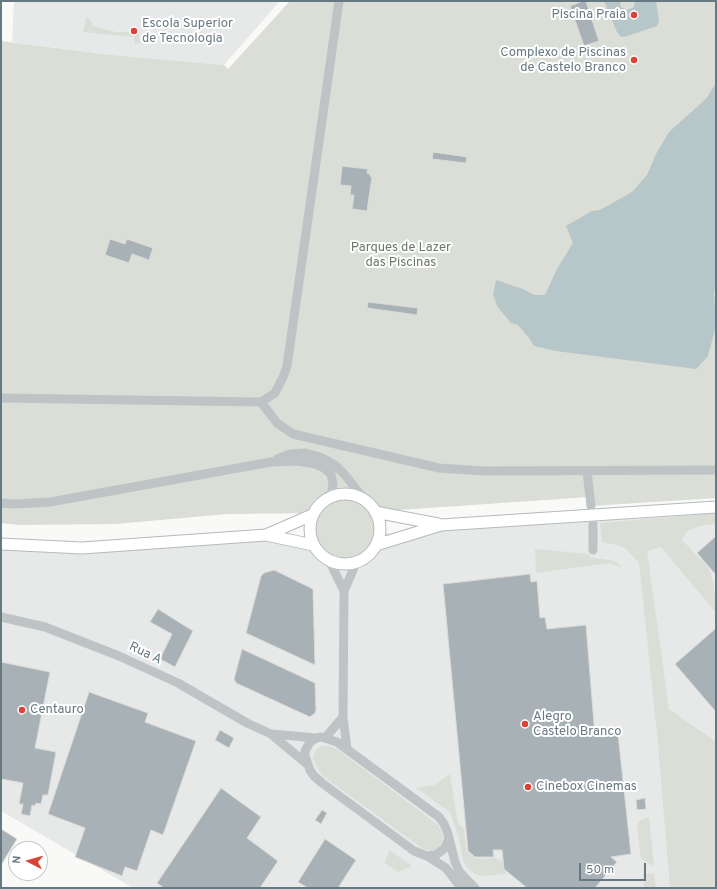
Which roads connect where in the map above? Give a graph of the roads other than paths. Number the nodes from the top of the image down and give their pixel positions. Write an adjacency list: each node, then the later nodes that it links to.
1 (339, 1): 3 (street)
2 (1, 398): 3 (street)
3 (261, 402): 6 (street)
4 (271, 462): 7 (street); 8 (street); 9 (street)
5 (716, 470): 6 (street)
6 (587, 471): 10 (street)
7 (330, 497): 8 (main road); 13 (main road)
8 (364, 500): 12 (main road)
9 (1, 503)
10 (591, 506)
11 (716, 507): 15 (main road)
12 (375, 512): 15 (main road); 19 (main road)
13 (312, 515): 16 (main road); 18 (main road)
14 (593, 524): 20 (street)
15 (441, 525): 19 (main road)
16 (266, 535): 17 (main road); 18 (main road)
17 (1, 544)
18 (313, 545): 21 (main road)
19 (376, 545): 22 (main road)
20 (593, 550)
21 (330, 562): 22 (main road); 23 (street)
22 (356, 563): 23 (street)
23 (344, 591): 25 (street)
24 (1, 617): 26 (street, Rua A)
25 (343, 717): 27 (street); 28 (street)
26 (271, 734): 27 (street, Rua A); 29 (street, Rua A)
27 (320, 738): 28 (street, Rua A); 29 (street)
28 (347, 749): 30 (street, Rua A)
29 (307, 764): 31 (street, Rua A)
30 (449, 838): 31 (street); 33 (street)
31 (428, 856): 32 (street)
32 (464, 888)
33 (475, 888)

